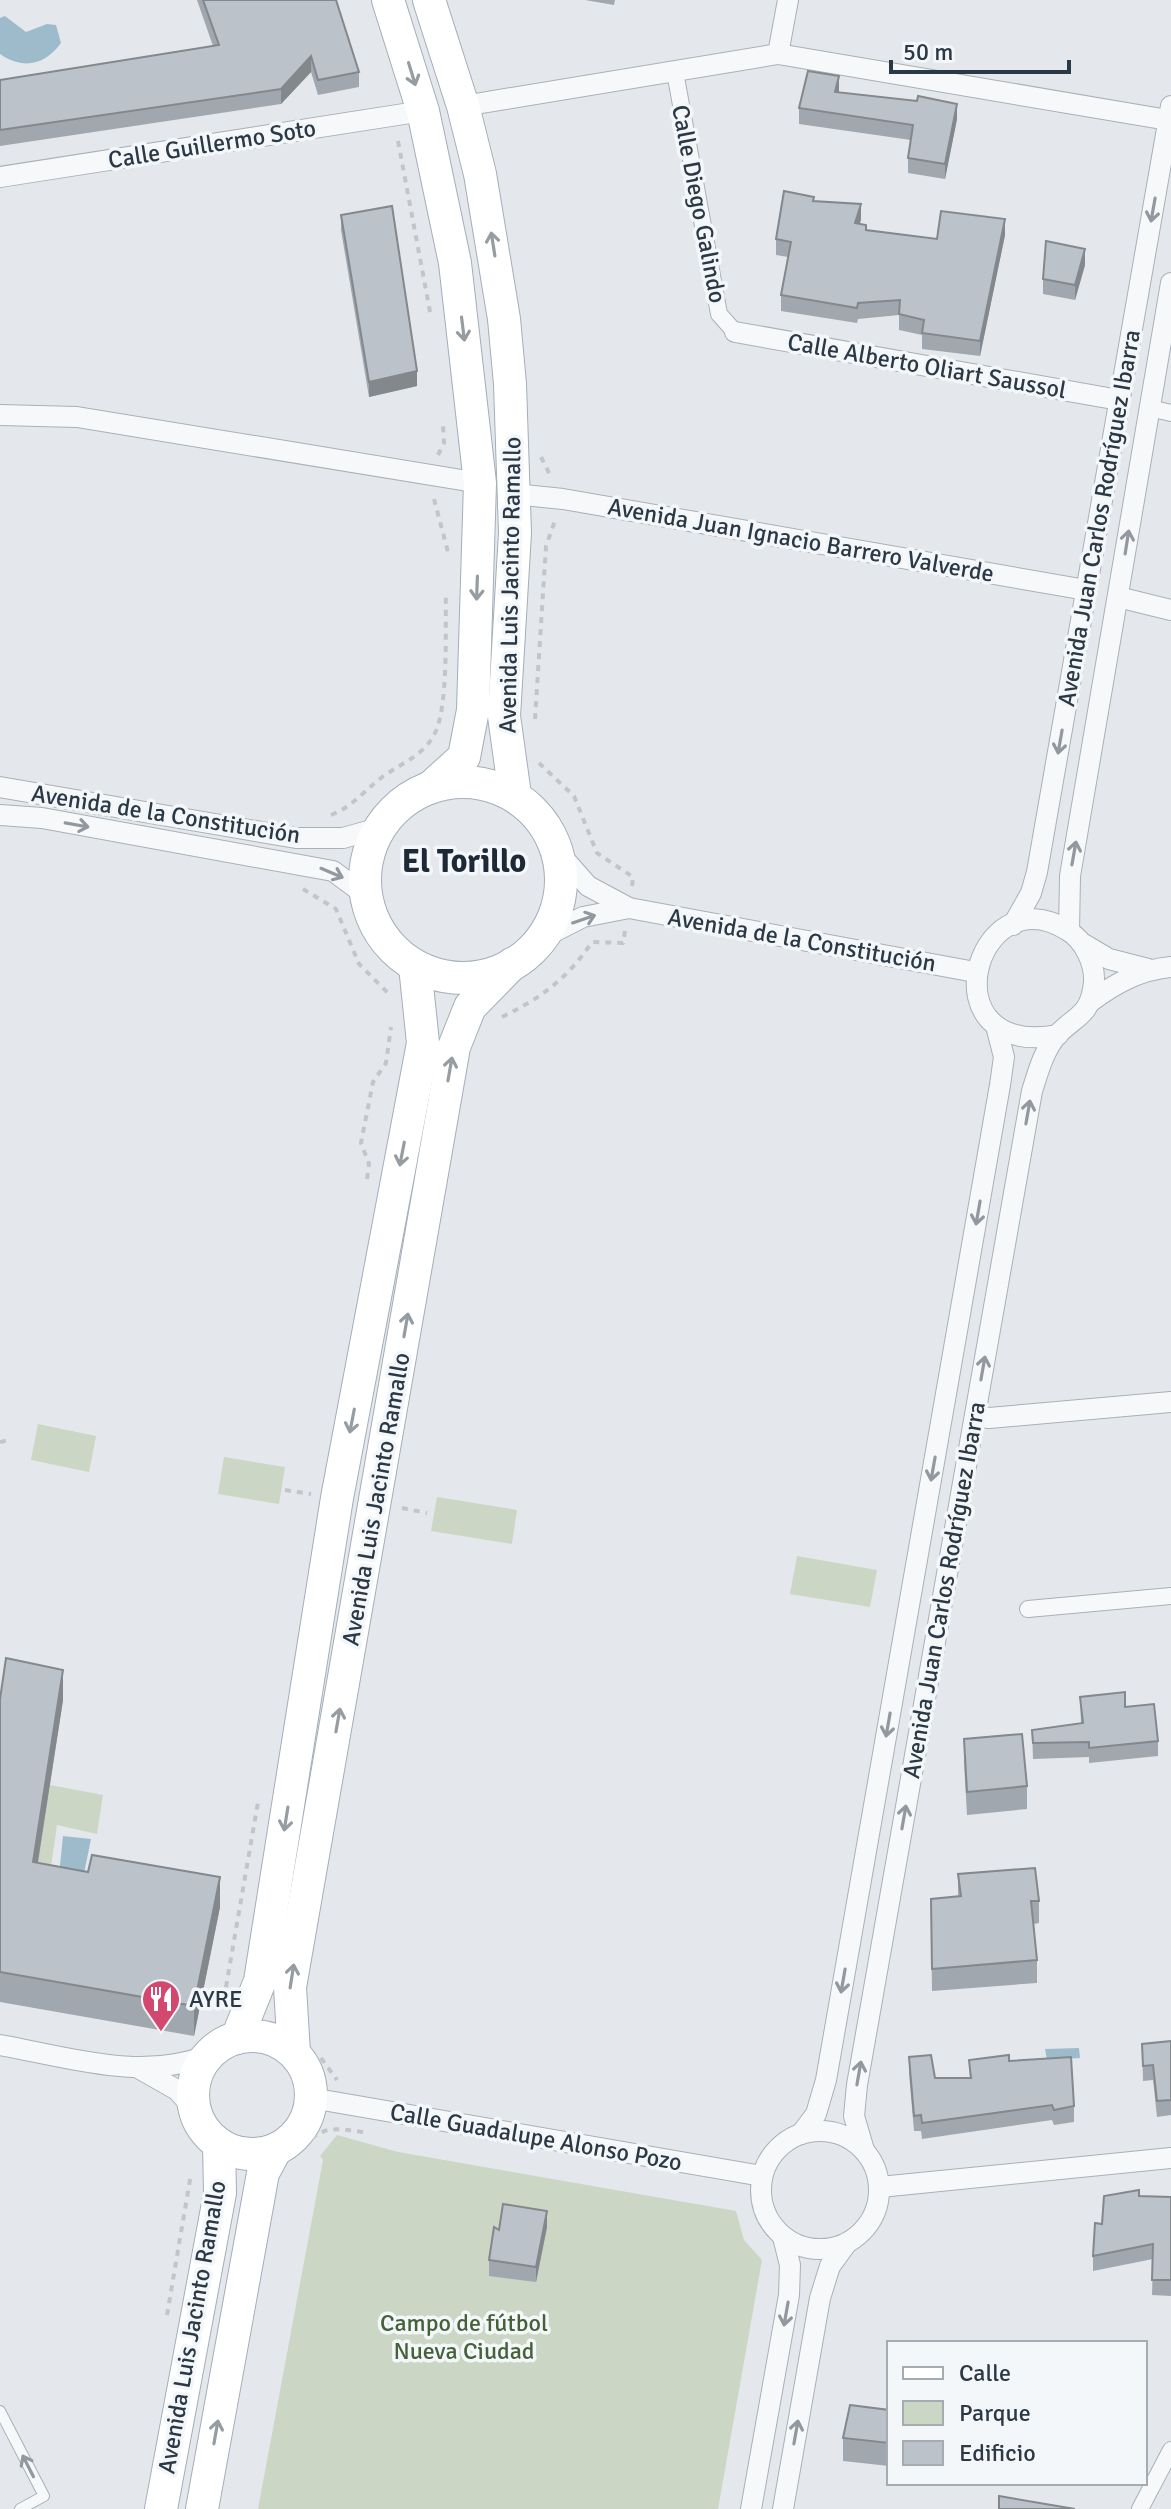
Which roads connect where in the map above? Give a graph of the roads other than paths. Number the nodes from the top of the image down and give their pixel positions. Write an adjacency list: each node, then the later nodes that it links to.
1 (388, 0): 8 (main road, Avenida Luis Jacinto Ramallo, one-way to 8)
2 (429, 0): 6 (main road, Avenida Luis Jacinto Ramallo)
3 (788, 0): 4 (street)
4 (778, 54): 5 (street); 7 (street)
5 (675, 72): 6 (street); 11 (street, Calle Diego Galindo)
6 (463, 106): 17 (main road, Avenida Luis Jacinto Ramallo, one-way to 6)
7 (1170, 113): 12 (street, Avenida Juan Carlos Rodríguez Ibarra, one-way to 12)
8 (408, 114): 9 (street, Calle Guillermo Soto); 16 (main road, Avenida Luis Jacinto Ramallo, one-way to 16)
9 (0, 177)
10 (1171, 283): 13 (street, Avenida Juan Carlos Rodríguez Ibarra)
11 (735, 332): 12 (street, Calle Alberto Oliart Saussol)
12 (1119, 400): 18 (street, Avenida Juan Carlos Rodríguez Ibarra)
13 (1149, 408): 14 (street); 19 (street, Avenida Juan Carlos Rodríguez Ibarra, one-way to 13)
14 (1171, 413)
15 (0, 415): 16 (street)
16 (480, 483): 22 (main road, Avenida Luis Jacinto Ramallo, one-way to 22)
17 (514, 494): 18 (street, Avenida Juan Ignacio Barrero Valverde); 23 (main road, Avenida Luis Jacinto Ramallo)
18 (1086, 590): 29 (street, Avenida Juan Carlos Rodríguez Ibarra, one-way to 29)
19 (1118, 597): 20 (street); 30 (street, Avenida Juan Carlos Rodríguez Ibarra, one-way to 19)
20 (1171, 610)
21 (0, 787): 25 (street, Avenida de la Constitución)
22 (431, 787): 23 (main road); 25 (main road)
23 (515, 795): 26 (main road)
24 (0, 815): 27 (street, Avenida de la Constitución, one-way to 27)
25 (379, 828): 27 (main road)
26 (558, 852): 28 (street, Avenida de la Constitución); 31 (main road)
27 (364, 894): 33 (main road)
28 (629, 908): 31 (street, Avenida de la Constitución, one-way to 28); 36 (street, Avenida de la Constitución)
29 (1013, 925): 30 (street); 36 (street)
30 (1075, 937): 35 (street); 37 (street)
31 (542, 938): 32 (main road)
32 (512, 964): 33 (main road); 46 (main road, Avenida Luis Jacinto Ramallo, one-way to 32)
33 (415, 966): 44 (main road, Avenida Luis Jacinto Ramallo, one-way to 44)
34 (1171, 967): 35 (street)
35 (1148, 969): 37 (street)
36 (975, 972): 38 (street)
37 (1090, 1002): 39 (street)
38 (996, 1026): 39 (street); 51 (street, Avenida Juan Carlos Rodríguez Ibarra, one-way to 51)
39 (1058, 1035): 41 (street, Avenida Juan Carlos Rodríguez Ibarra, one-way to 39)
40 (1171, 1402): 41 (street)
41 (975, 1416): 54 (street, Avenida Juan Carlos Rodríguez Ibarra, one-way to 41)
42 (1171, 1596): 43 (street)
43 (1028, 1609)
44 (237, 2038): 46 (main road); 47 (main road)
45 (0, 2045): 48 (street)
46 (294, 2053): 49 (main road)
47 (208, 2055): 48 (street); 50 (main road)
48 (140, 2069): 50 (street)
49 (311, 2098): 53 (main road); 56 (street, Calle Guadalupe Alonso Pozo)
50 (195, 2110): 52 (main road)
51 (801, 2134): 54 (street); 56 (street)
52 (219, 2144): 53 (main road); 63 (main road, Avenida Luis Jacinto Ramallo)
53 (276, 2149): 64 (main road, Avenida Luis Jacinto Ramallo, one-way to 53)
54 (864, 2150): 57 (street)
55 (1171, 2158): 57 (street)
56 (762, 2176): 58 (street)
57 (880, 2187): 59 (street)
58 (783, 2237): 59 (street); 65 (street, one-way to 65)
59 (846, 2244): 66 (street, one-way to 59)
60 (0, 2411): 62 (lane, one-way to 60)
61 (1171, 2450): 67 (street)
62 (20, 2509)
63 (161, 2509)
64 (202, 2509)
65 (751, 2509)
66 (783, 2509)
67 (1140, 2509)

